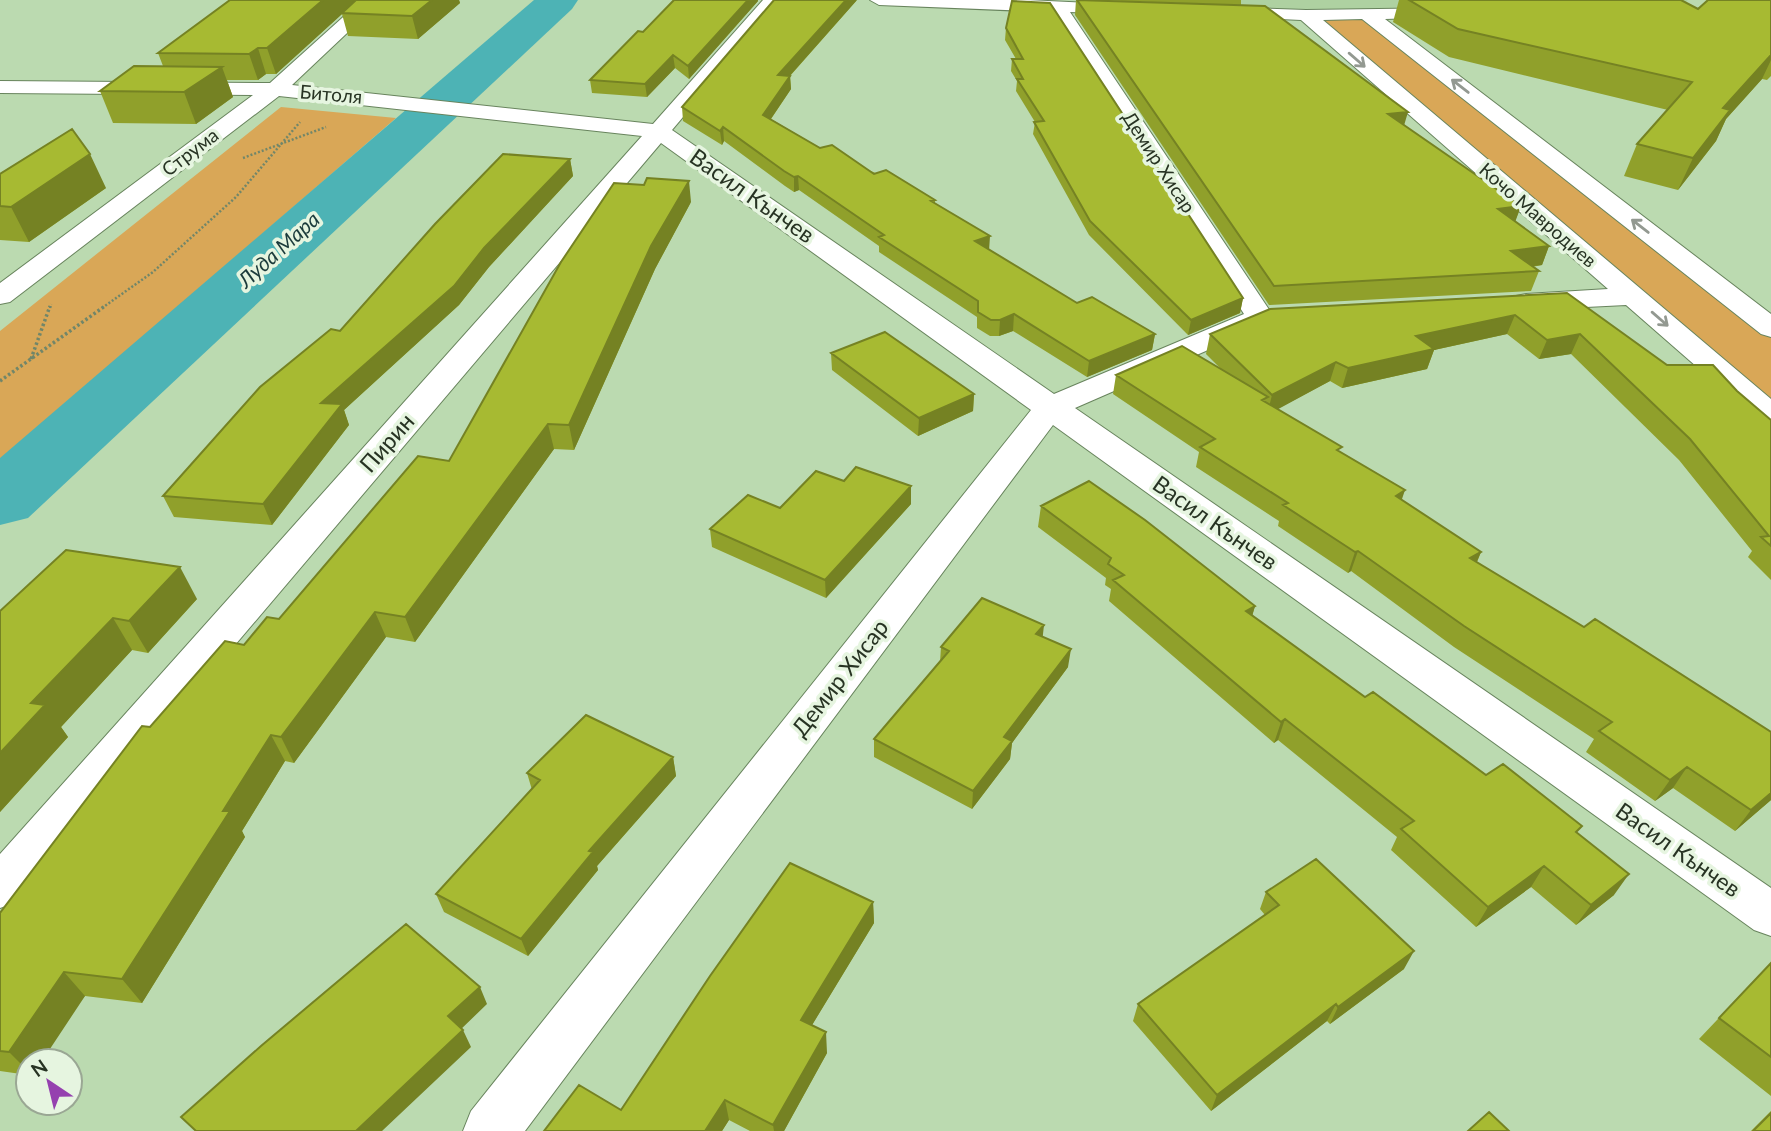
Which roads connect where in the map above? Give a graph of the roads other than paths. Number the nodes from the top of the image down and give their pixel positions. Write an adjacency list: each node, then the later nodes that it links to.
1 (373, 0): 11 (street, Струма)
2 (773, 0): 12 (street, Пирин)
3 (879, 0): 4 (street)
4 (1058, 6): 5 (street); 19 (street, Демир Хисар)
5 (1147, 10)
6 (1213, 12): 9 (street)
7 (1462, 12): 8 (street)
8 (1367, 14): 9 (street); 18 (street, one-way to 8)
9 (1306, 15): 16 (street, Кочо Мавродиев, one-way to 16)
10 (0, 87): 11 (street, Битоля)
11 (275, 89): 12 (street, Битоля); 14 (street, Струма)
12 (659, 131): 19 (street, Васил Кънчев); 21 (street, Пирин)
13 (0, 262): 14 (street)
14 (41, 262): 15 (street, Струма)
15 (0, 296)
16 (1633, 296): 17 (street); 20 (street, Кочо Мавродиев, one-way to 20)
17 (1495, 304)
18 (1771, 328)
19 (1050, 407): 22 (street, Васил Кънчев); 23 (street, Демир Хисар)
20 (1771, 415)
21 (0, 887)
22 (1771, 915)
23 (491, 1131)

